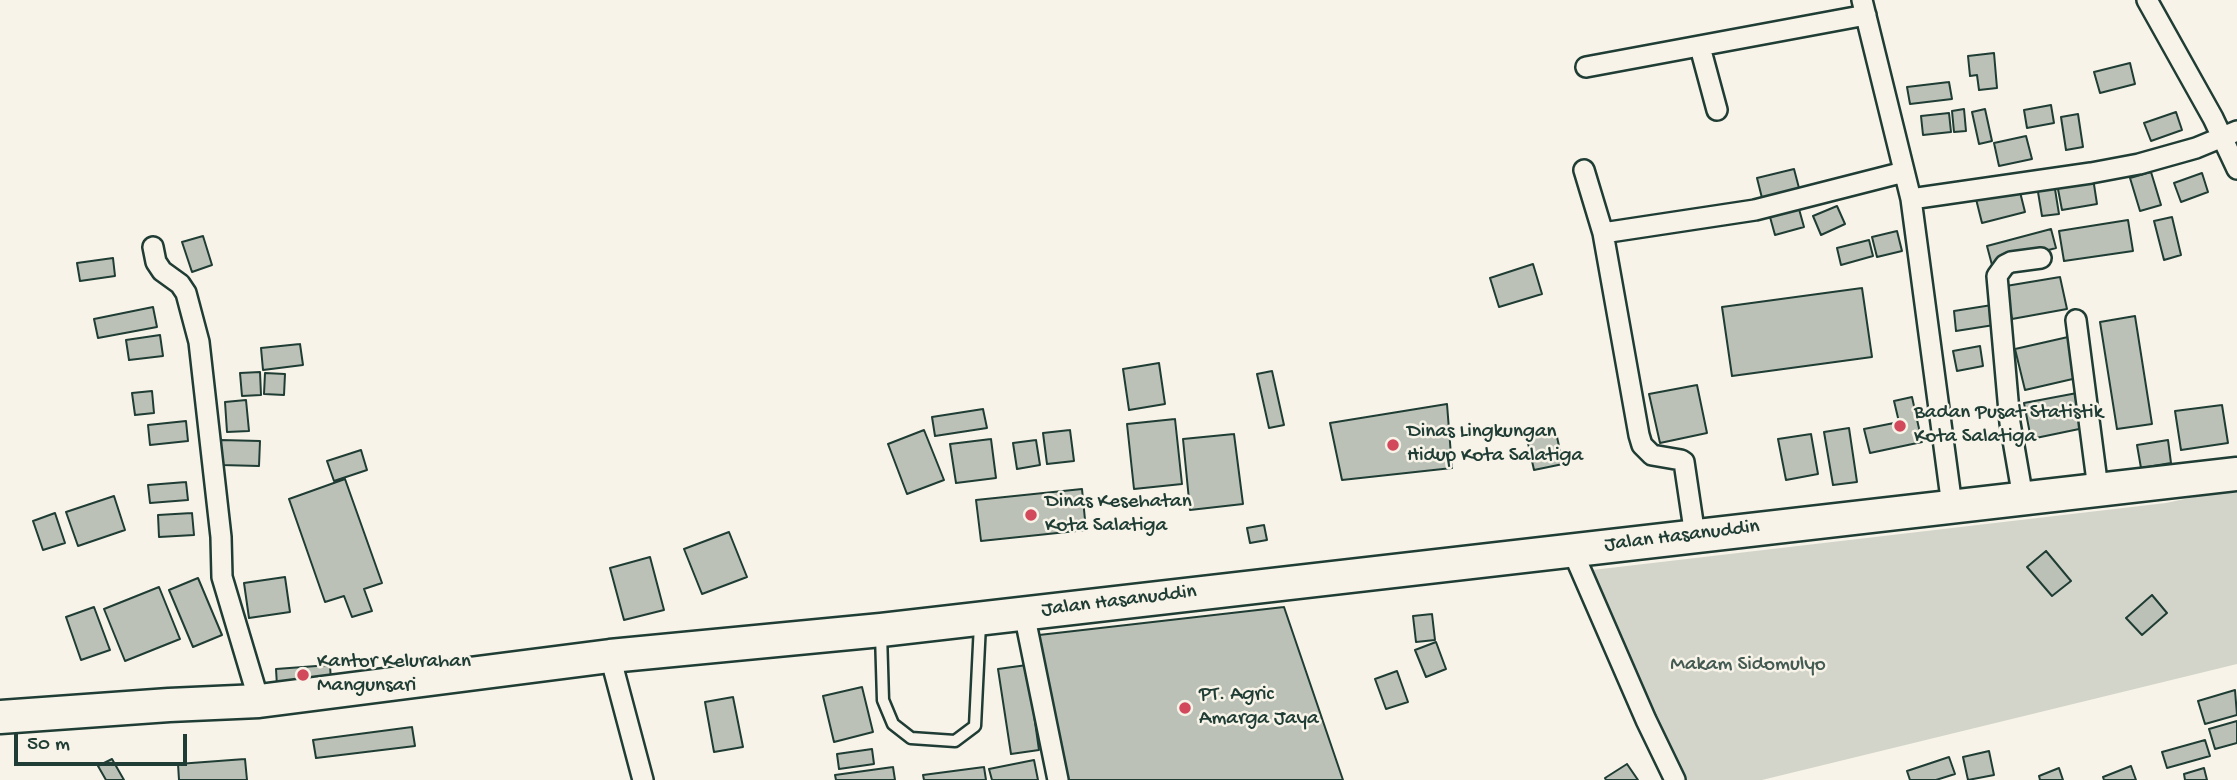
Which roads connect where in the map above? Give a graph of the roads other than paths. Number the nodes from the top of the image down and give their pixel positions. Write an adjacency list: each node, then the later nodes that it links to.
1 (2147, 0): 6 (street)
2 (1864, 8): 3 (street); 9 (street)
3 (1700, 47): 4 (street); 5 (street)
4 (1586, 67)
5 (1717, 110)
6 (2230, 135): 7 (street); 10 (street)
7 (2237, 169)
8 (1584, 170): 11 (street)
9 (1904, 172): 10 (street); 11 (street)
10 (1911, 199): 18 (street)
11 (1602, 233): 19 (street)
12 (153, 247): 25 (street)
13 (2040, 258): 17 (street)
14 (2076, 320): 16 (street)
15 (2237, 474): 16 (main road, Jalan Hasanuddin)
16 (2098, 489): 17 (main road, Jalan Hasanuddin)
17 (2023, 498): 18 (main road, Jalan Hasanuddin)
18 (1952, 506): 19 (main road, Jalan Hasanuddin)
19 (1695, 536): 20 (main road, Jalan Hasanuddin)
20 (1572, 550): 21 (main road, Jalan Hasanuddin); 29 (street)
21 (1024, 613): 22 (main road, Jalan Hasanuddin); 28 (street)
22 (980, 618): 23 (main road, Jalan Hasanuddin); 23 (lane)
23 (881, 630): 24 (main road, Jalan Hasanuddin)
24 (610, 656): 25 (main road, Jalan Hasanuddin); 27 (street)
25 (250, 701): 26 (main road, Jalan Hasanuddin)
26 (0, 717)
27 (643, 780)
28 (1058, 780)
29 (1675, 780)

